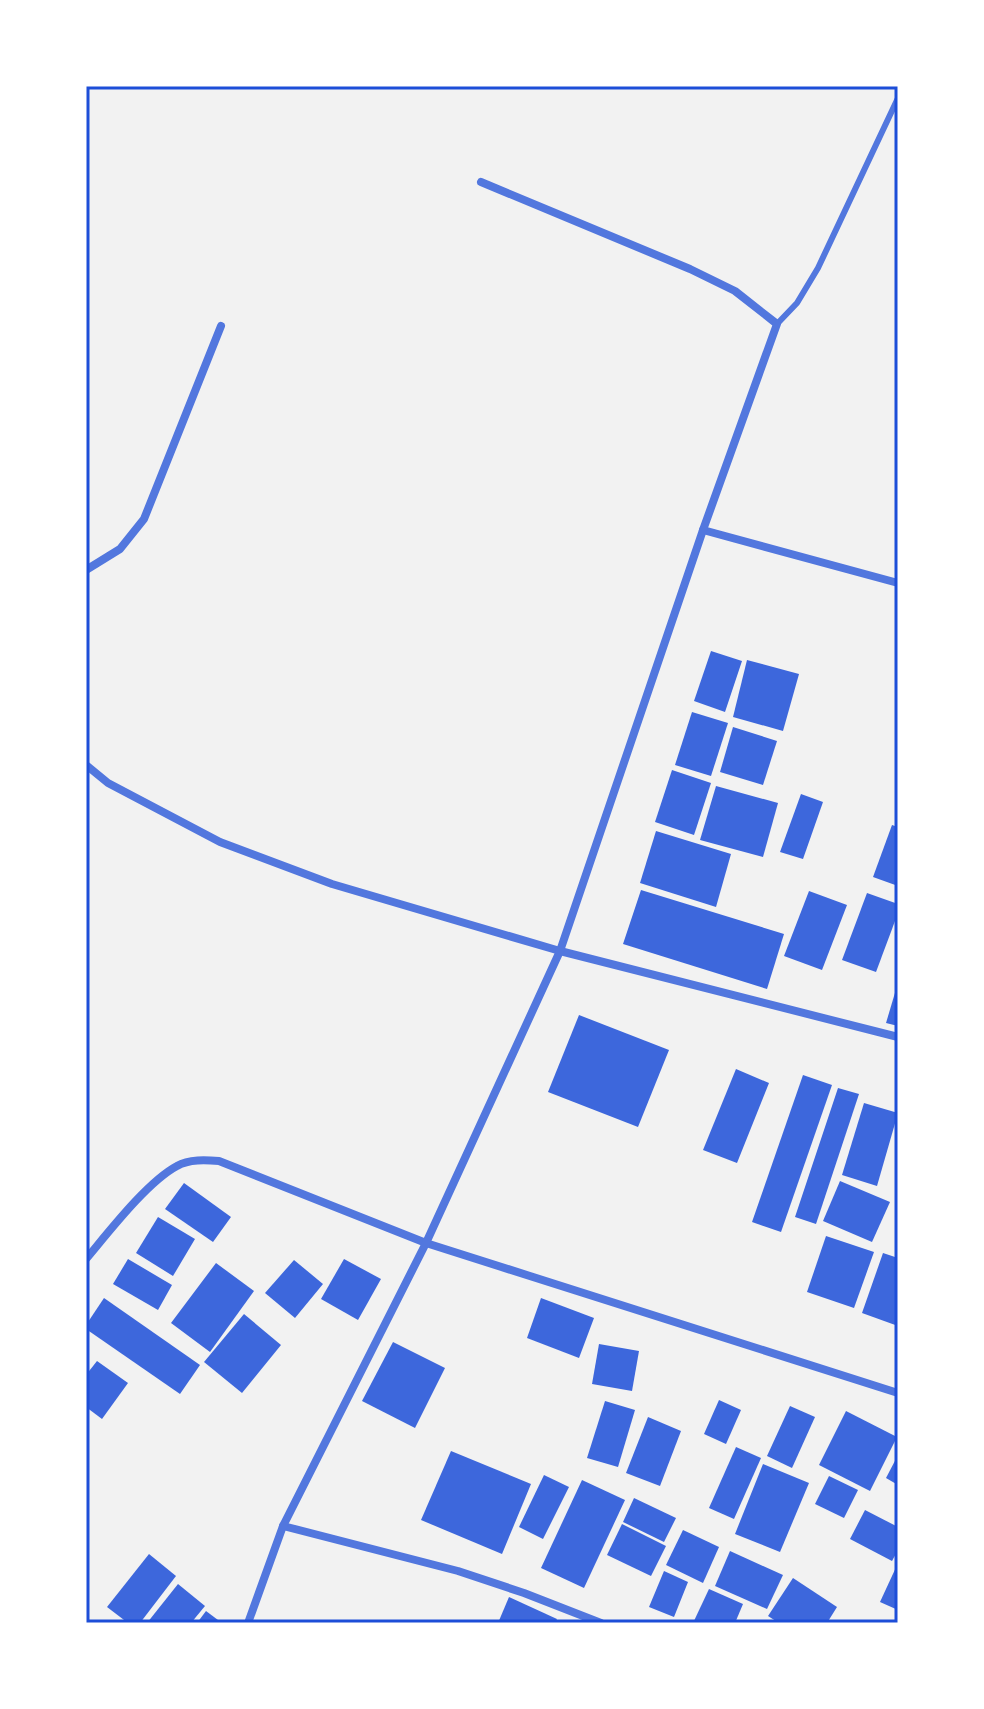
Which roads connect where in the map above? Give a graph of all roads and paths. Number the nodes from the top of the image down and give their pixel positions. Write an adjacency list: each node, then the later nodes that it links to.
1 (898, 98): 3 (lane)
2 (481, 182): 3 (street)
3 (777, 324): 5 (street)
4 (221, 326): 6 (street)
5 (703, 530): 7 (street); 9 (street)
6 (86, 570)
7 (898, 583)
8 (86, 765): 9 (street)
9 (560, 951): 10 (street); 11 (street)
10 (898, 1037)
11 (426, 1243): 12 (street); 13 (street); 14 (street)
12 (86, 1259)
13 (898, 1393)
14 (283, 1526): 15 (street); 16 (street)
15 (248, 1623)
16 (601, 1623)

